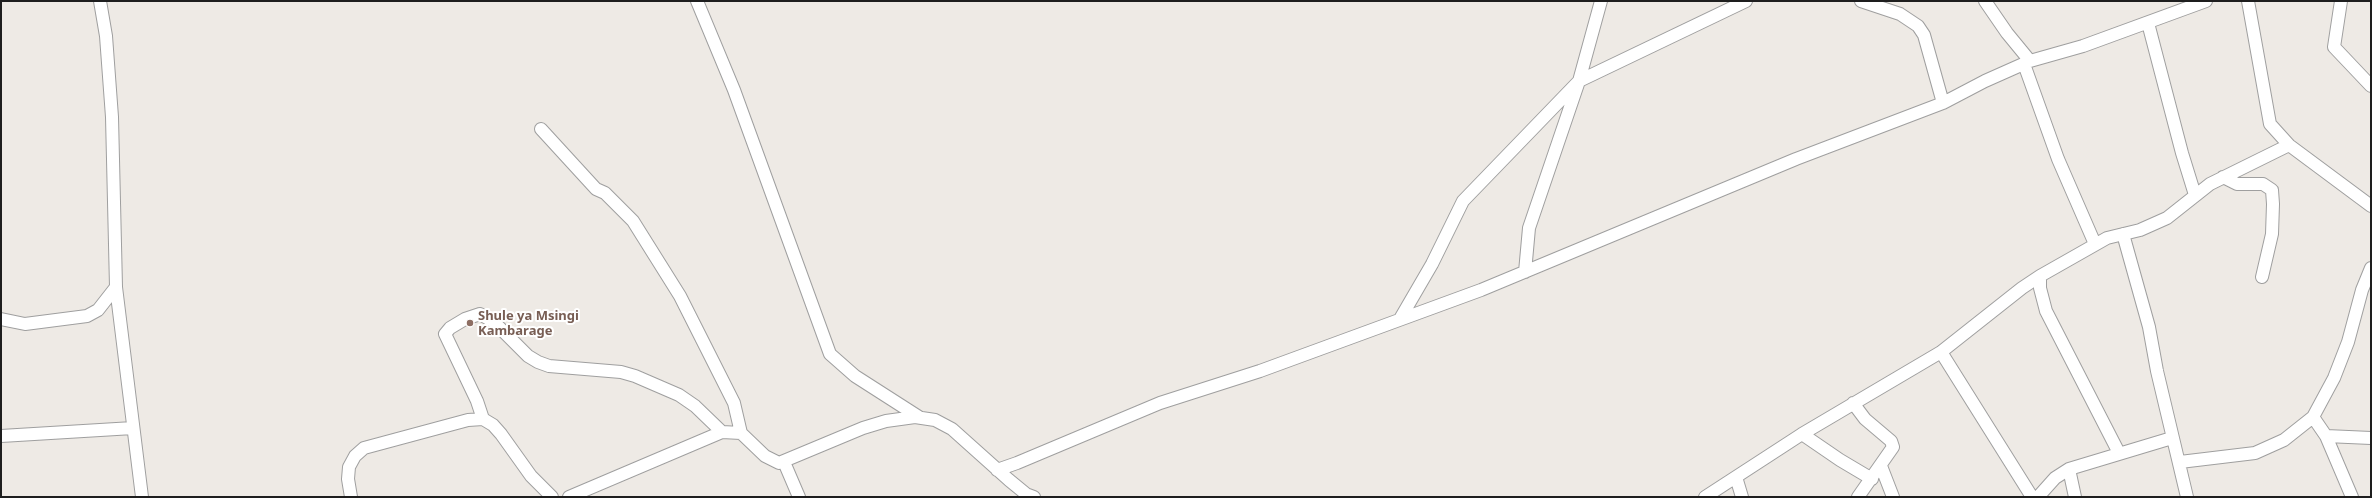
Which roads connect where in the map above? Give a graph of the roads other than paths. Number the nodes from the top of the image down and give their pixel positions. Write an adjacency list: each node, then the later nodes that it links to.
1 (100, 1): 26 (street)
2 (697, 1): 33 (street)
3 (1601, 1): 12 (street)
4 (1746, 1): 12 (street)
5 (1862, 1): 14 (street)
6 (1985, 1): 11 (street)
7 (2206, 1): 10 (street)
8 (2248, 1): 16 (street)
9 (2341, 1): 13 (street)
10 (2148, 23): 11 (street); 18 (street)
11 (2027, 63): 14 (street); 21 (street)
12 (1578, 81): 23 (street); 28 (street)
13 (2371, 86)
14 (1943, 103): 23 (street)
15 (541, 129): 36 (street)
16 (2289, 146): 17 (street); 19 (street)
17 (2224, 177): 18 (street); 25 (street)
18 (2195, 195): 20 (street)
19 (2371, 206)
20 (2123, 234): 21 (street); 40 (street)
21 (2095, 244): 24 (street)
22 (2371, 268): 31 (street)
23 (1525, 272): 28 (street)
24 (2040, 276): 29 (street); 42 (street)
25 (2262, 277)
26 (116, 287): 27 (street); 34 (street)
27 (1, 319)
28 (1400, 320): 47 (street)
29 (1941, 352): 30 (street); 60 (street)
30 (1853, 403): 37 (street); 45 (street)
31 (2313, 417): 39 (street); 44 (street)
32 (483, 419): 35 (street); 51 (street); 52 (street)
33 (923, 419): 43 (street); 47 (street)
34 (133, 428): 38 (street); 50 (street)
35 (722, 432): 36 (street); 53 (street)
36 (741, 433): 43 (street)
37 (1802, 434): 48 (street); 49 (street)
38 (1, 436)
39 (2326, 436): 41 (street); 64 (street)
40 (2172, 438): 42 (street); 44 (street)
41 (2371, 438)
42 (2119, 452): 46 (street)
43 (784, 462): 54 (street)
44 (2180, 462): 63 (street)
45 (1881, 466): 49 (street); 59 (street)
46 (2068, 469): 61 (street); 62 (street)
47 (997, 470): 55 (street)
48 (1736, 477): 56 (street); 57 (street)
49 (1872, 479): 58 (street)
50 (142, 497)
51 (351, 497)
52 (552, 497)
53 (569, 497)
54 (799, 497)
55 (1034, 497)
56 (1705, 497)
57 (1742, 497)
58 (1858, 497)
59 (1893, 497)
60 (2032, 497)
61 (2038, 497)
62 (2075, 497)
63 (2187, 497)
64 (2352, 497)

